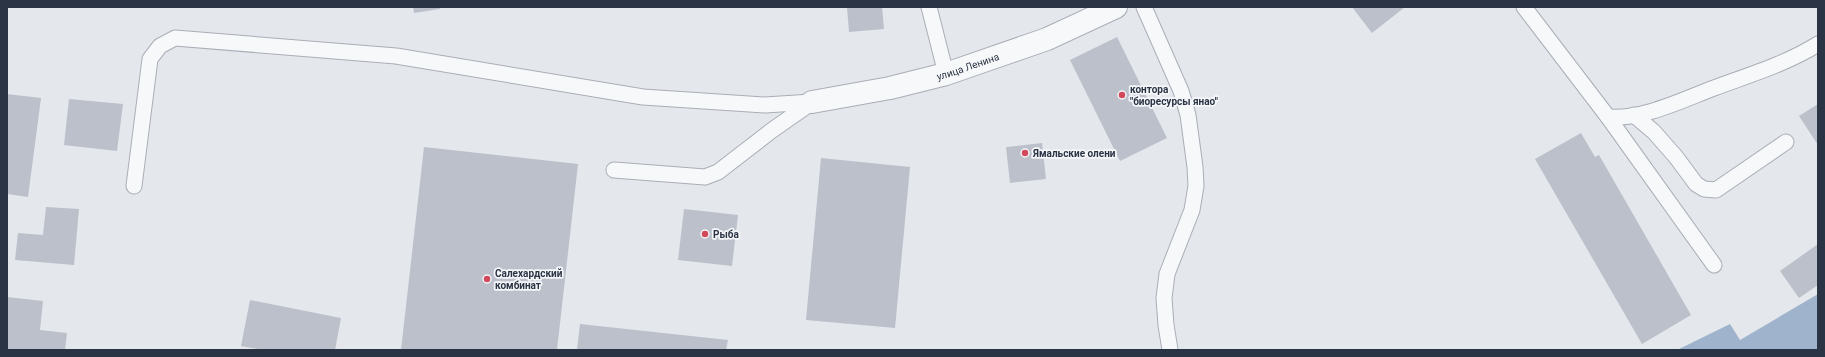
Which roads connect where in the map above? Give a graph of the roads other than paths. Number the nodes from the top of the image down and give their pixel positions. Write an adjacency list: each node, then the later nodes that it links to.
1 (929, 7): 6 (lane)
2 (1116, 7): 6 (street, улица Ленина)
3 (1144, 7): 14 (lane)
4 (1524, 7): 9 (lane)
5 (1818, 44): 8 (lane)
6 (946, 74): 7 (street, улица Ленина)
7 (812, 102): 11 (lane); 12 (lane)
8 (1634, 115): 9 (lane); 10 (lane)
9 (1608, 117): 13 (lane)
10 (1786, 142)
11 (614, 170)
12 (134, 186)
13 (1714, 265)
14 (1170, 350)

